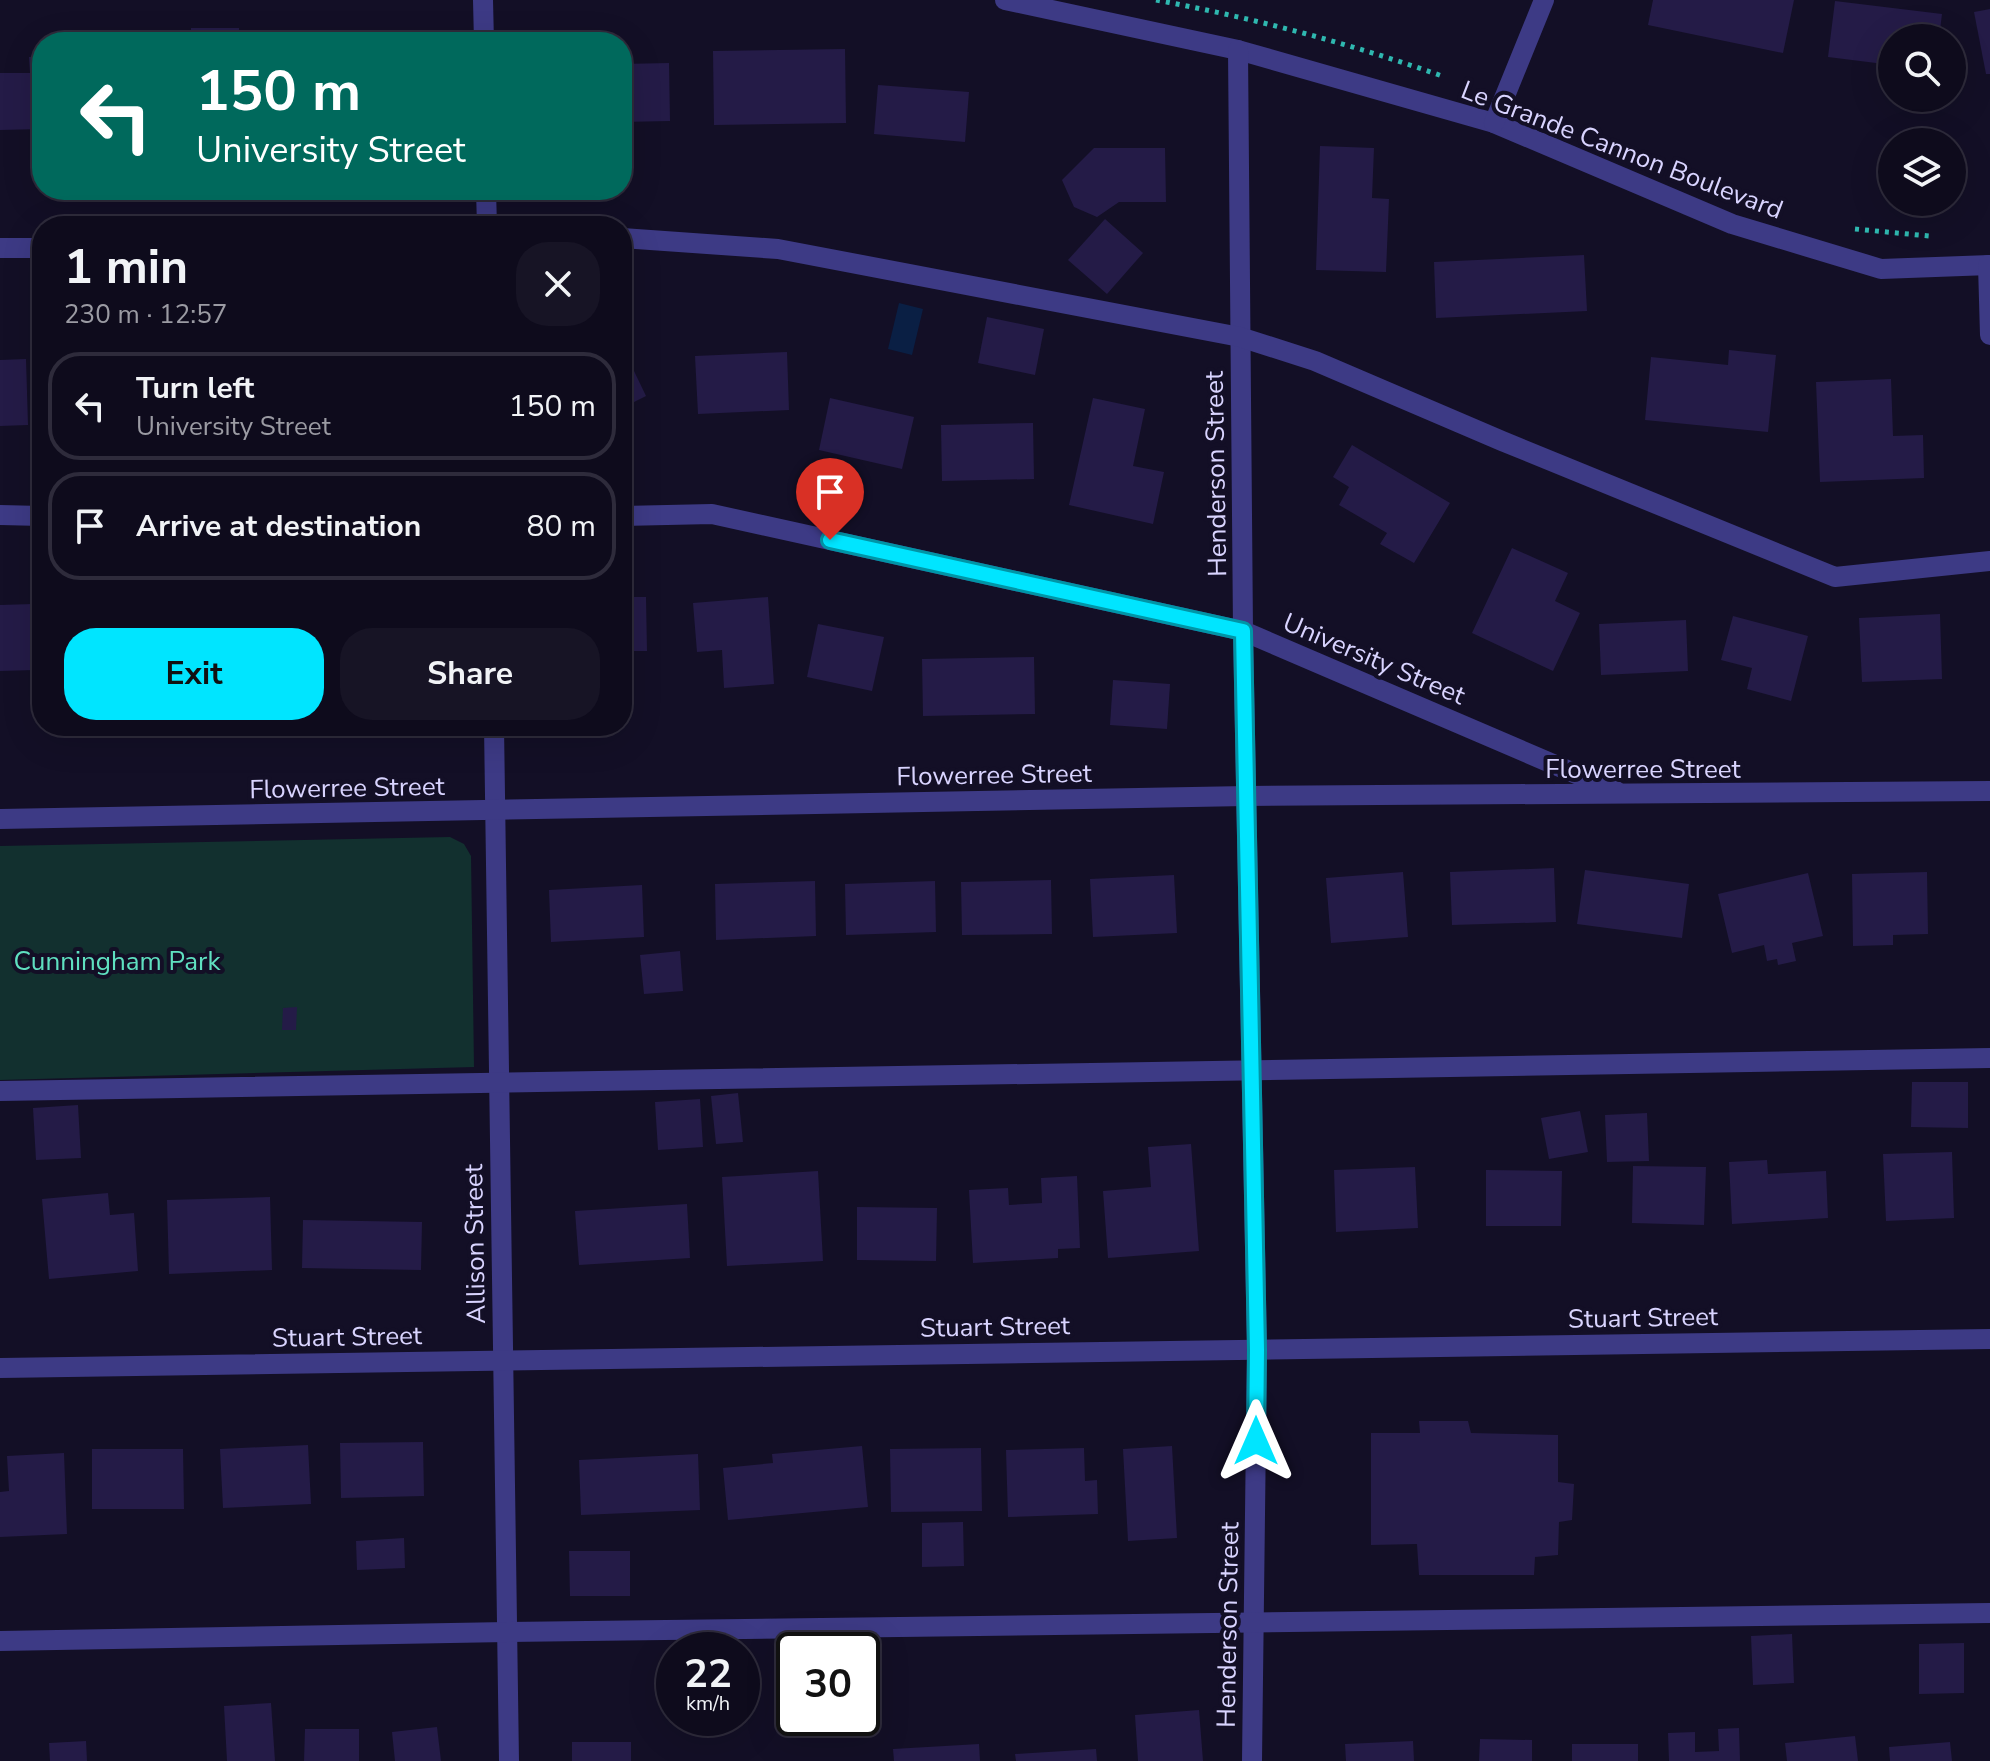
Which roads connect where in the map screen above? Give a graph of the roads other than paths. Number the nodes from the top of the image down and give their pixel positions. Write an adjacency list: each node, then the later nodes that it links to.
1 (483, 0): 4 (street)
2 (1005, 0): 5 (street, Le Grande Cannon Boulevard)
3 (1544, 0): 6 (street)
4 (484, 32)
5 (1238, 50): 6 (street, Le Grande Cannon Boulevard); 12 (street, Henderson Street)
6 (1494, 123): 10 (street, Le Grande Cannon Boulevard)
7 (632, 239): 12 (street)
8 (0, 248): 9 (street)
9 (32, 248)
10 (1989, 265): 11 (street)
11 (1990, 335)
12 (1240, 337): 16 (street); 17 (street, Henderson Street)
13 (0, 515): 14 (street)
14 (32, 516)
15 (632, 516): 17 (street, University Street)
16 (1990, 561)
17 (1243, 631): 20 (street, University Street); 21 (street, Henderson Street)
18 (494, 736): 22 (street, Allison Street)
19 (1990, 791): 20 (street, Flowerree Street)
20 (1626, 795): 21 (street, Flowerree Street)
21 (1246, 796): 22 (street, Flowerree Street); 25 (street, Henderson Street)
22 (495, 812): 23 (street, Flowerree Street); 26 (street, Allison Street)
23 (0, 819)
24 (1990, 1058): 25 (street)
25 (1251, 1070): 26 (street); 29 (street, Henderson Street)
26 (499, 1083): 27 (street); 30 (street, Allison Street)
27 (0, 1091)
28 (1990, 1339): 29 (street, Stuart Street)
29 (1257, 1350): 30 (street, Stuart Street); 33 (street, Henderson Street)
30 (503, 1360): 31 (street, Stuart Street); 34 (street, Allison Street)
31 (0, 1368)
32 (1990, 1613): 33 (street)
33 (1255, 1623): 34 (street); 37 (street, Henderson Street)
34 (507, 1632): 35 (street); 36 (street, Allison Street)
35 (0, 1641)
36 (509, 1761)
37 (1252, 1761)

